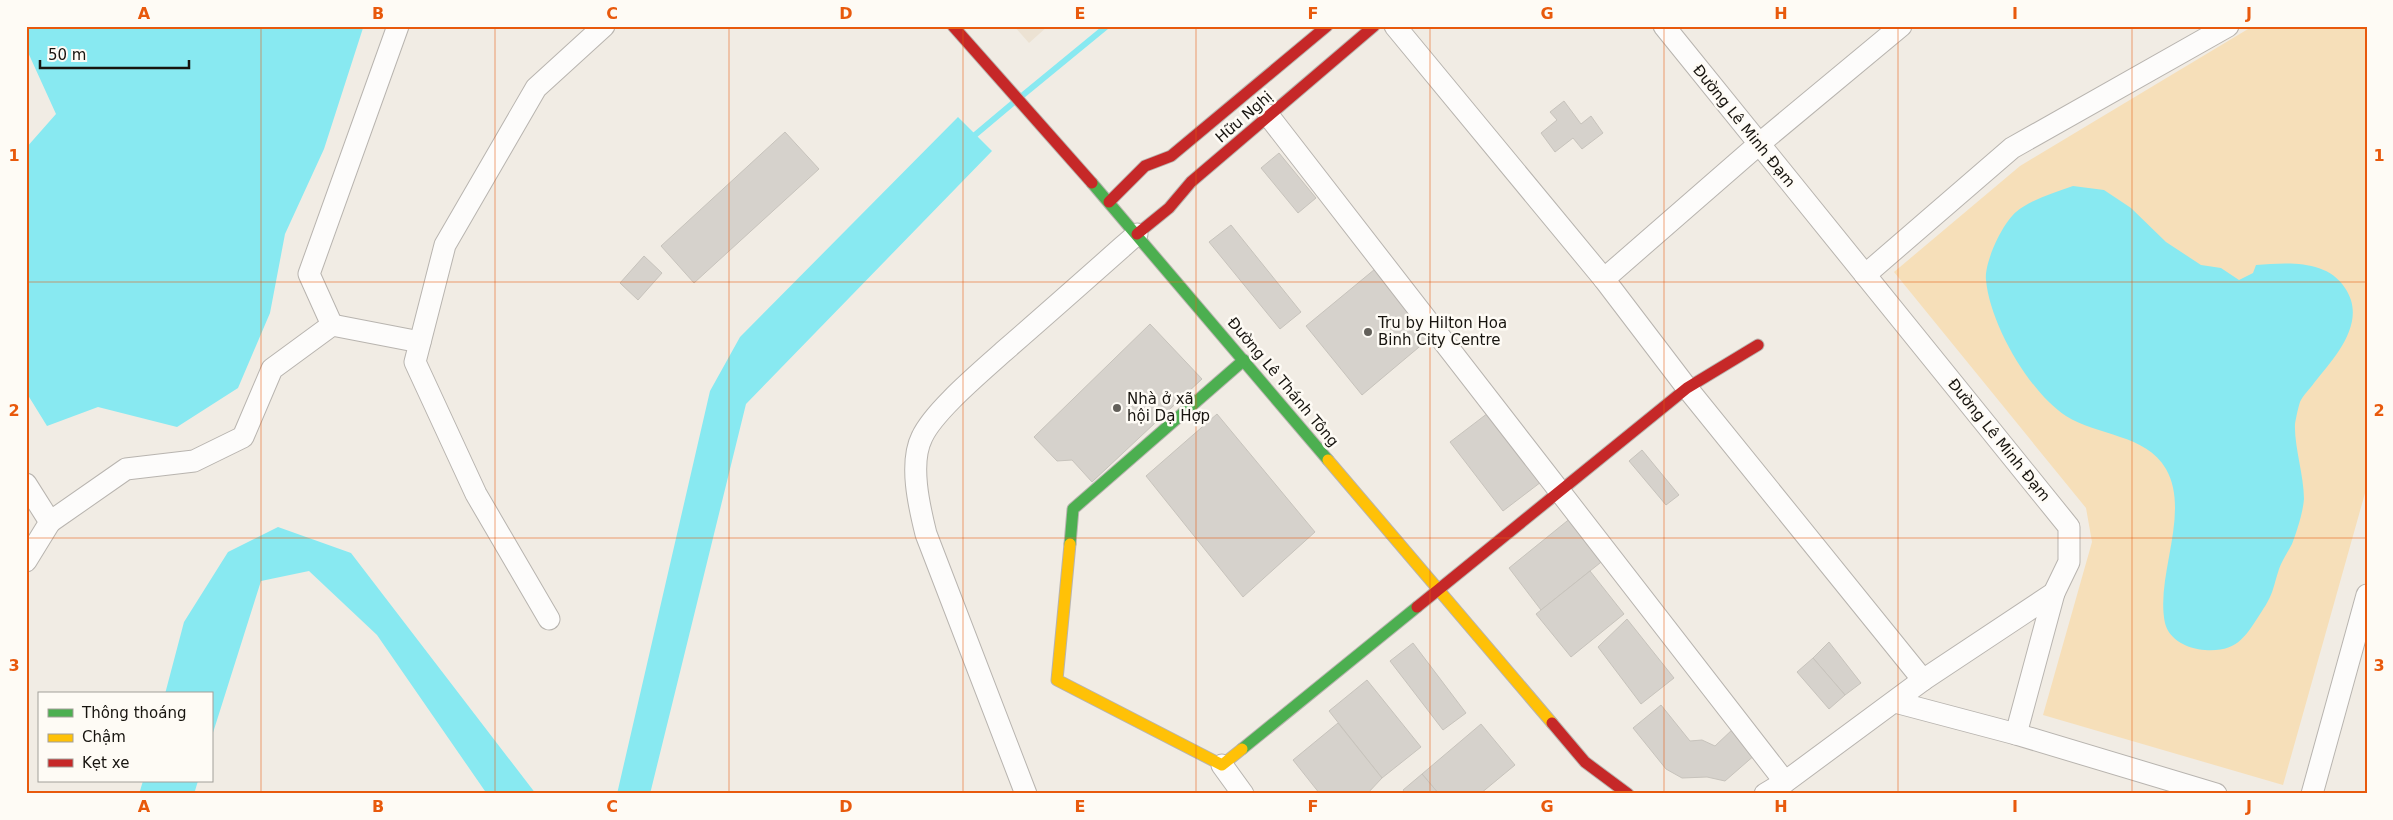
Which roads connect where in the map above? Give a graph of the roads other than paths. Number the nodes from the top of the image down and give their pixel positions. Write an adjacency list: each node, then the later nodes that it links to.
1 (398, 26): 16 (street)
2 (604, 26): 17 (street)
3 (953, 26): 12 (street, Đường Lê Thánh Tông)
4 (1327, 26): 12 (street, Hữu Nghị)
5 (1374, 26): 10 (street, Hữu Nghị)
6 (1395, 26): 15 (street)
7 (1664, 26): 11 (street, Đường Lê Minh Đạm)
8 (1902, 26): 11 (street)
9 (2228, 26): 14 (street)
10 (1268, 115): 13 (street, Hữu Nghị); 22 (street)
11 (1759, 144): 14 (street, Đường Lê Minh Đạm); 15 (street)
12 (1109, 202): 13 (street, Đường Lê Thánh Tông)
13 (1137, 234): 19 (street, Đường Lê Thánh Tông); 37 (street)
14 (1865, 275): 26 (street, Đường Lê Minh Đạm)
15 (1604, 279): 20 (street)
16 (332, 325): 17 (street); 23 (street)
17 (420, 342): 28 (street)
18 (1758, 345): 20 (street)
19 (1244, 360): 25 (street, Đường Lê Thánh Tông); 33 (street)
20 (1687, 388): 22 (street); 29 (street)
21 (26, 484): 23 (street)
22 (1560, 492): 25 (street); 34 (street)
23 (50, 522): 24 (street)
24 (26, 561)
25 (1439, 590): 32 (street, Đường Lê Thánh Tông); 33 (street)
26 (2054, 593): 29 (street, Đường Lê Minh Đạm); 31 (street)
27 (2366, 600): 42 (street)
28 (549, 619)
29 (1924, 680): 30 (street, Đường Lê Minh Đạm)
30 (1895, 702): 31 (street); 34 (street, Đường Lê Minh Đạm)
31 (2016, 734): 36 (street)
32 (1585, 762): 35 (street, Đường Lê Thánh Tông); 39 (street, Đường Lê Thánh Tông)
33 (1222, 765): 38 (street)
34 (1785, 782): 40 (street, Đường Lê Minh Đạm)
35 (1596, 786)
36 (2161, 786): 41 (street)
37 (1026, 794)
38 (1243, 794)
39 (1628, 794)
40 (1765, 794)
41 (2216, 794)
42 (2312, 794)

